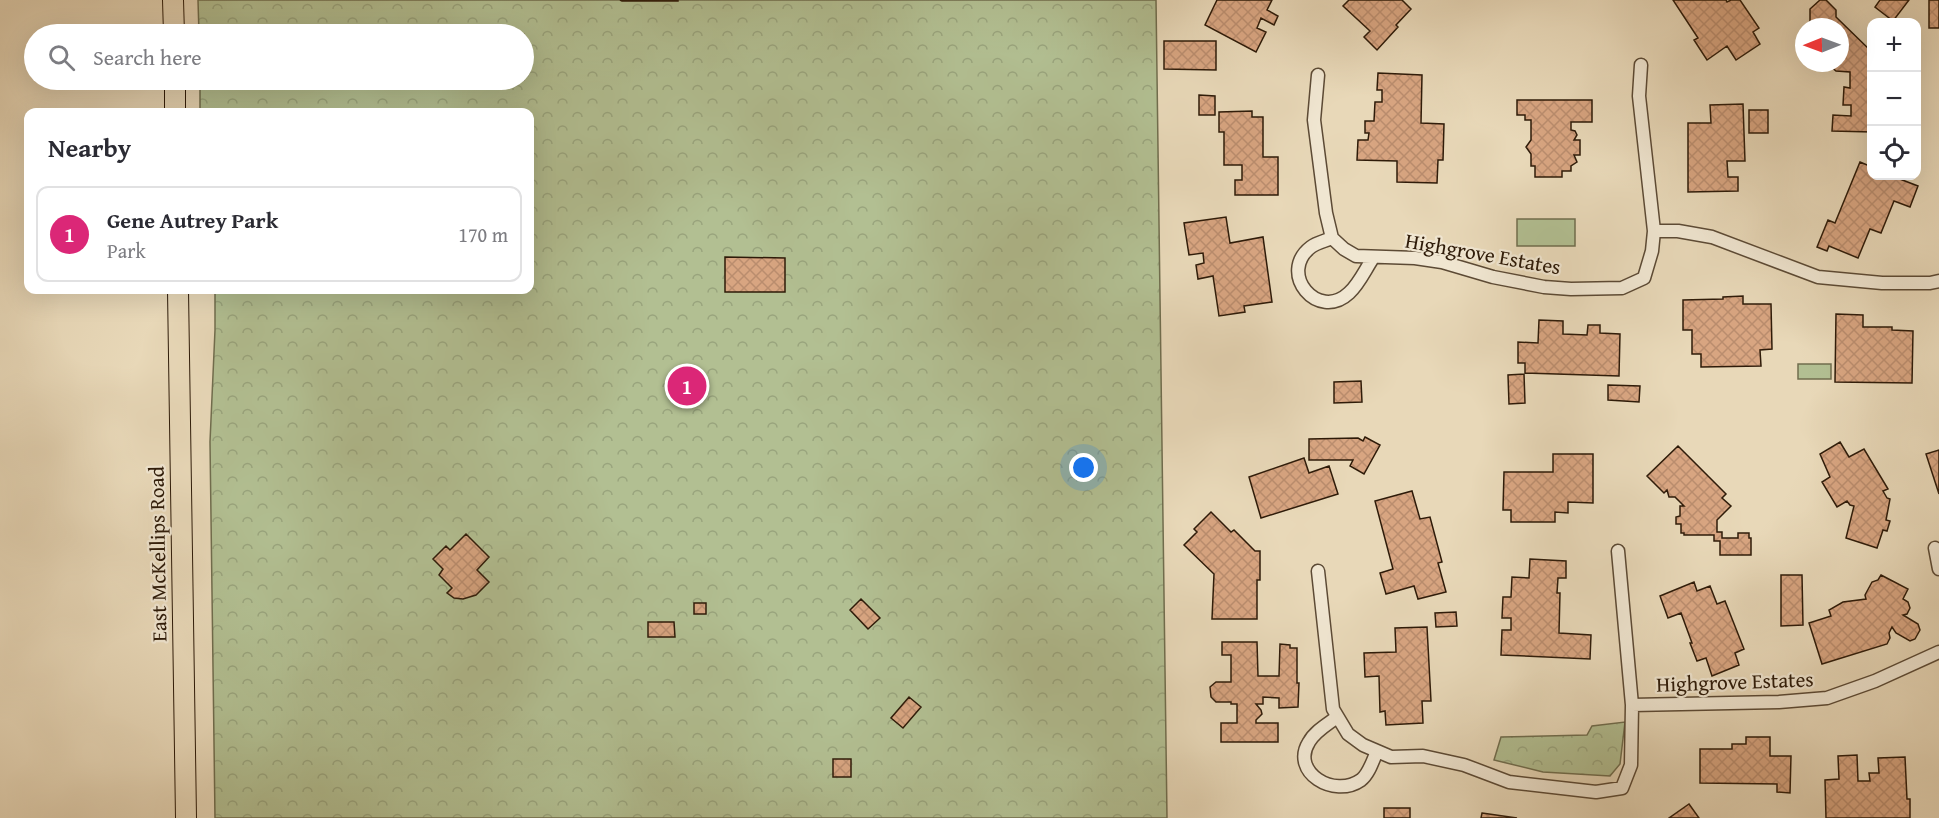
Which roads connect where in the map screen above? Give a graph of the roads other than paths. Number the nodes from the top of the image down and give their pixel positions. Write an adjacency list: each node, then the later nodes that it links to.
1 (173, 0): 2 (main road)
2 (174, 24)
3 (1641, 65): 7 (street, Highgrove Estates)
4 (1318, 75): 8 (street)
5 (175, 90): 6 (main road)
6 (175, 108)
7 (1654, 231): 9 (street, Highgrove Estates); 10 (street)
8 (1332, 238): 9 (street, Highgrove Estates); 9 (street, Highgrove Estates)
9 (1373, 258)
10 (1939, 281)
11 (178, 294): 20 (main road, East McKellips Road)
12 (1935, 548): 14 (street)
13 (1618, 551): 17 (street, Highgrove Estates)
14 (1939, 569)
15 (1318, 571): 18 (street, Highgrove Estates)
16 (1939, 652): 17 (street, Highgrove Estates)
17 (1632, 705): 19 (street, Highgrove Estates)
18 (1337, 717): 19 (street, Highgrove Estates); 19 (street)
19 (1377, 751)
20 (186, 818)

